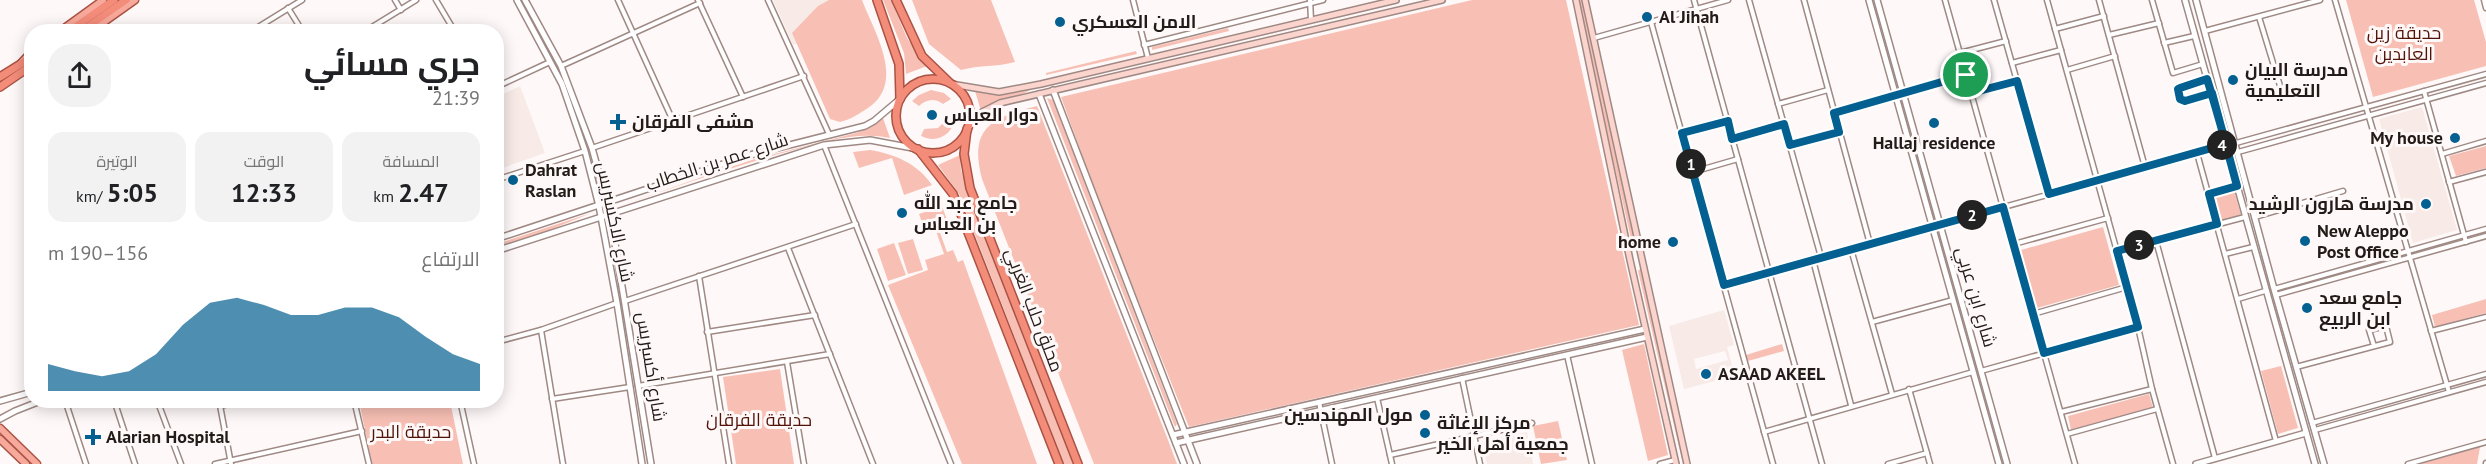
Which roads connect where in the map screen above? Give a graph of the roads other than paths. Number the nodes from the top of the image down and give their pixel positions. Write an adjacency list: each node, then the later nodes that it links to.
1 (103, 0): 48 (main road)
2 (114, 0): 49 (highway)
3 (126, 0): 50 (highway)
4 (135, 0): 51 (main road)
5 (302, 0): 39 (street)
6 (395, 0): 42 (street)
7 (417, 0): 42 (street)
8 (436, 0): 55 (street)
9 (517, 0): 69 (street, شارع الاكسبريس)
10 (525, 0): 72 (street, شارع أكسبريس)
11 (618, 0): 58 (street)
12 (768, 0): 78 (street)
13 (877, 0): 96 (highway)
14 (896, 0): 84 (highway)
15 (1133, 0): 64 (street)
16 (1323, 0): 38 (street)
17 (1396, 0): 45 (main road)
18 (1442, 0): 87 (main road)
19 (1576, 0): 162 (main road)
20 (1585, 0): 61 (main road)
21 (1694, 0): 41 (street)
22 (1728, 0): 41 (street)
23 (1749, 0): 98 (street)
24 (1804, 0): 88 (street)
25 (1869, 0): 94 (street)
26 (1877, 0): 90 (street, شارع ابن عربي)
27 (1945, 0): 66 (street)
28 (1994, 0): 62 (street)
29 (2047, 0): 56 (street)
30 (2099, 0): 43 (street)
31 (2152, 0): 47 (street)
32 (2185, 0): 60 (street)
33 (2196, 0): 57 (street)
34 (2320, 0): 44 (street)
35 (2335, 0): 99 (street)
36 (2484, 0): 40 (street)
37 (699, 2): 58 (street); 95 (street)
38 (1310, 2): 45 (street); 64 (street)
39 (288, 8): 52 (street); 53 (street)
40 (2486, 8)
41 (1696, 9): 46 (street); 103 (street)
42 (401, 10): 54 (street)
43 (2104, 16): 56 (street); 59 (street)
44 (2259, 17): 57 (street); 86 (street)
45 (1311, 20): 68 (main road)
46 (1651, 22): 61 (street); 107 (street)
47 (2159, 23): 59 (street); 63 (street)
48 (70, 24)
49 (80, 24)
50 (92, 24)
51 (101, 24)
52 (262, 24)
53 (298, 24)
54 (377, 24)
55 (450, 24)
56 (2055, 29): 65 (street)
57 (2205, 31): 111 (street)
58 (632, 33): 72 (street); 102 (street)
59 (2109, 35): 67 (street)
60 (2194, 36): 63 (street); 71 (street)
61 (1594, 38): 160 (main road)
62 (2006, 41): 66 (street); 70 (street)
63 (2164, 43): 71 (street)
64 (1144, 45): 68 (street)
65 (2061, 50): 70 (street); 75 (street)
66 (1960, 53): 77 (street)
67 (2115, 56): 75 (street); 122 (street)
68 (1148, 58): 84 (main road)
69 (550, 62): 82 (street); 117 (street, شارع الاكسبريس)
70 (2012, 63): 81 (street)
71 (2203, 64): 80 (street)
72 (561, 66): 115 (street, شارع أكسبريس)
73 (24, 68): 79 (highway)
74 (24, 69): 85 (highway)
75 (2067, 70): 126 (street)
76 (2486, 74): 89 (street)
77 (1966, 75): 90 (street); 91 (street)
78 (804, 76): 95 (street); 108 (street)
79 (0, 77)
80 (2207, 79): 92 (street); 92 (street)
81 (2017, 81): 91 (street); 130 (street)
82 (504, 83)
83 (2486, 83): 97 (street)
84 (951, 84): 96 (highway); 105 (highway)
85 (0, 87)
86 (2281, 89)
87 (1053, 90): 93 (main road); 232 (street)
88 (1828, 90): 98 (street); 100 (street)
89 (2424, 91): 97 (street); 99 (street)
90 (1903, 93): 94 (street); 141 (street, شارع ابن عربي)
91 (1971, 93): 134 (street)
92 (2212, 93): 112 (street)
93 (1040, 94): 105 (main road); 236 (street)
94 (1896, 95): 100 (street); 143 (street)
95 (743, 97): 102 (street)
96 (900, 99): 108 (street, شارع عمر بن الخطاب); 116 (highway)
97 (2427, 99): 101 (street); 120 (street)
98 (1778, 104): 104 (street)
99 (2367, 107): 101 (street); 111 (street)
100 (1834, 113): 106 (street)
101 (2369, 115): 118 (street); 157 (street)
102 (673, 121): 115 (street)
103 (1728, 121): 107 (street); 109 (street)
104 (1784, 124): 109 (street); 114 (street)
105 (967, 129): 116 (highway); 264 (highway, محلق حلب الغربي)
106 (1839, 132): 114 (street); 150 (street)
107 (1682, 133): 123 (street)
108 (829, 134): 132 (street, شارع عمر بن الخطاب)
109 (1732, 139): 121 (street)
110 (2486, 141): 120 (street)
111 (2236, 143): 118 (street)
112 (2226, 144): 119 (street); 128 (street)
113 (824, 145): 116 (street, شارع عمر بن الخطاب); 135 (street, شارع عمر بن الخطاب); 140 (street)
114 (1790, 145): 159 (street)
115 (592, 148): 132 (street, شارع أكسبريس)
116 (918, 149): 263 (highway, محلق حلب الغربي)
117 (585, 151): 125 (street); 133 (street, شارع الاكسبريس)
118 (2238, 152): 138 (street)
119 (2197, 153): 122 (street); 131 (street)
120 (2442, 154): 127 (street)
121 (1738, 159): 123 (street); 164 (street)
122 (2145, 167): 126 (street)
123 (1693, 172): 166 (street)
124 (2486, 172): 127 (street)
125 (504, 177)
126 (2097, 180): 130 (street); 139 (street)
127 (2450, 182): 145 (street)
128 (2237, 186): 131 (street); 137 (street)
129 (2343, 190): 138 (street)
130 (2049, 194): 134 (street)
131 (2209, 194): 142 (street)
132 (607, 203): 133 (street, شارع عمر بن الخطاب); 135 (street, شارع أكسبريس)
133 (599, 206): 136 (street, شارع الاكسبريس); 146 (street, شارع عمر بن الخطاب)
134 (2003, 207): 141 (street); 151 (street)
135 (610, 213): 136 (street, شارع عمر بن الخطاب); 171 (street, شارع أكسبريس)
136 (600, 217): 153 (street, شارع عمر بن الخطاب); 173 (street, شارع الاكسبريس)
137 (2245, 217): 142 (street); 152 (street)
138 (2255, 217): 169 (street)
139 (2108, 218): 151 (street); 156 (street)
140 (856, 224): 154 (street); 262 (street)
141 (1940, 224): 143 (street); 192 (street, شارع ابن عربي)
142 (2217, 224): 148 (street); 158 (street)
143 (1932, 226): 150 (street); 172 (street)
144 (2486, 229): 145 (street)
145 (2464, 235): 149 (street); 157 (street)
146 (504, 236)
147 (2486, 237): 149 (street)
148 (2156, 241): 156 (street); 245 (street)
149 (2466, 242): 161 (street)
150 (1870, 244): 155 (street)
151 (2014, 244): 174 (street)
152 (2253, 247): 158 (street); 168 (street)
153 (504, 248)
154 (788, 248): 165 (street); 175 (street)
155 (1851, 249): 159 (street); 177 (street)
156 (2117, 251): 167 (street)
157 (2408, 251): 161 (street); 169 (street)
158 (2225, 254): 170 (street)
159 (1821, 257): 163 (street)
160 (1641, 258): 162 (main road); 272 (main road)
161 (2410, 258): 169 (street); 181 (street)
162 (1630, 260): 179 (main road)
163 (1813, 260): 164 (street); 212 (street)
164 (1769, 272): 166 (street); 226 (street)
165 (699, 276): 171 (street); 182 (street)
166 (1724, 285): 233 (street)
167 (2127, 287): 174 (street); 178 (street)
168 (2265, 291): 170 (street); 234 (street)
169 (2275, 292): 191 (street)
170 (2238, 299): 240 (street)
171 (625, 300): 200 (street, شارع أكسبريس)
172 (1953, 300): 177 (street); 194 (street)
173 (617, 303): 180 (street); 201 (street, شارع الاكسبريس)
174 (2033, 314): 187 (street)
175 (815, 315): 182 (street); 188 (street)
176 (2486, 317): 181 (street)
177 (1872, 322): 207 (street)
178 (2138, 327): 187 (street); 203 (street)
179 (1646, 329): 183 (main road); 186 (street)
180 (541, 330): 184 (street); 209 (street)
181 (2431, 331): 199 (street)
182 (707, 332): 195 (street)
183 (1647, 337): 189 (street); 247 (main road)
184 (504, 340)
185 (2374, 346): 185 (street); 191 (street)
186 (1565, 347): 189 (street); 193 (street)
187 (2044, 353): 192 (street); 222 (street)
188 (830, 354): 190 (street); 261 (street)
189 (1567, 355): 197 (street); 270 (street)
190 (787, 362): 195 (street); 260 (street)
191 (2296, 367): 228 (street)
192 (1981, 370): 223 (street, شارع ابن عربي)
193 (1460, 371): 197 (street); 204 (street)
194 (1973, 372): 202 (street); 224 (street)
195 (714, 373): 200 (street); 259 (street)
196 (2486, 374): 199 (street)
197 (1462, 378): 208 (street); 237 (street)
198 (2486, 382): 205 (street)
199 (2447, 385): 205 (street); 228 (street)
200 (638, 386): 258 (street, شارع أكسبريس)
201 (630, 387): 209 (street); 257 (street, شارع الاكسبريس)
202 (1910, 389): 207 (street); 243 (street)
203 (2152, 389): 221 (street); 222 (street)
204 (1375, 390): 208 (street); 211 (street)
205 (2449, 392): 230 (street)
206 (24, 394): 210 (street)
207 (1892, 394): 212 (street)
208 (1377, 398): 220 (street); 244 (street)
209 (552, 399): 256 (street)
210 (0, 401)
211 (1319, 402): 220 (street); 232 (street)
212 (1851, 405): 226 (street)
213 (24, 407): 225 (street)
214 (68, 408): 250 (street)
215 (117, 408): 251 (street)
216 (160, 408): 252 (street)
217 (221, 408): 246 (street)
218 (356, 408): 231 (street)
219 (462, 408): 255 (street)
220 (1321, 410): 239 (street); 267 (street)
221 (2157, 410): 235 (street); 280 (street)
222 (2061, 412): 235 (street)
223 (1993, 415): 224 (street); 278 (street, شارع ابن عربي)
224 (1986, 417): 277 (street)
225 (0, 419)
226 (1810, 419): 233 (street); 274 (street)
227 (1532, 423): 237 (street)
228 (2312, 423): 230 (street)
229 (0, 428): 249 (main road)
230 (2315, 430): 283 (street)
231 (362, 431): 246 (street); 254 (street)
232 (1184, 432): 236 (street); 239 (street)
233 (1763, 432): 273 (street)
234 (2306, 433): 240 (street); 282 (street)
235 (2067, 434): 279 (street)
236 (1173, 435): 241 (street)
237 (1474, 436): 244 (street); 269 (street)
238 (0, 439): 248 (main road)
239 (1187, 440): 241 (street); 266 (street)
240 (2276, 441): 245 (street)
241 (1176, 442): 265 (street)
242 (2486, 442): 284 (street)
243 (1927, 453): 275 (street); 276 (street)
244 (1390, 454): 268 (street)
245 (2215, 459): 281 (street)
246 (230, 462): 253 (street)
247 (1675, 462): 271 (street)
248 (26, 464)
249 (37, 464)
250 (86, 464)
251 (135, 464)
252 (181, 464)
253 (215, 464)
254 (369, 464)
255 (474, 464)
256 (563, 464)
257 (642, 464)
258 (651, 464)
259 (729, 464)
260 (804, 464)
261 (873, 464)
262 (951, 464)
263 (1059, 464)
264 (1078, 464)
265 (1184, 464)
266 (1197, 464)
267 (1332, 464)
268 (1392, 464)
269 (1480, 464)
270 (1592, 464)
271 (1660, 464)
272 (1687, 464)
273 (1773, 464)
274 (1822, 464)
275 (1888, 464)
276 (1930, 464)
277 (1999, 464)
278 (2007, 464)
279 (2075, 464)
280 (2173, 464)
281 (2196, 464)
282 (2315, 464)
283 (2324, 464)
284 (2408, 464)

